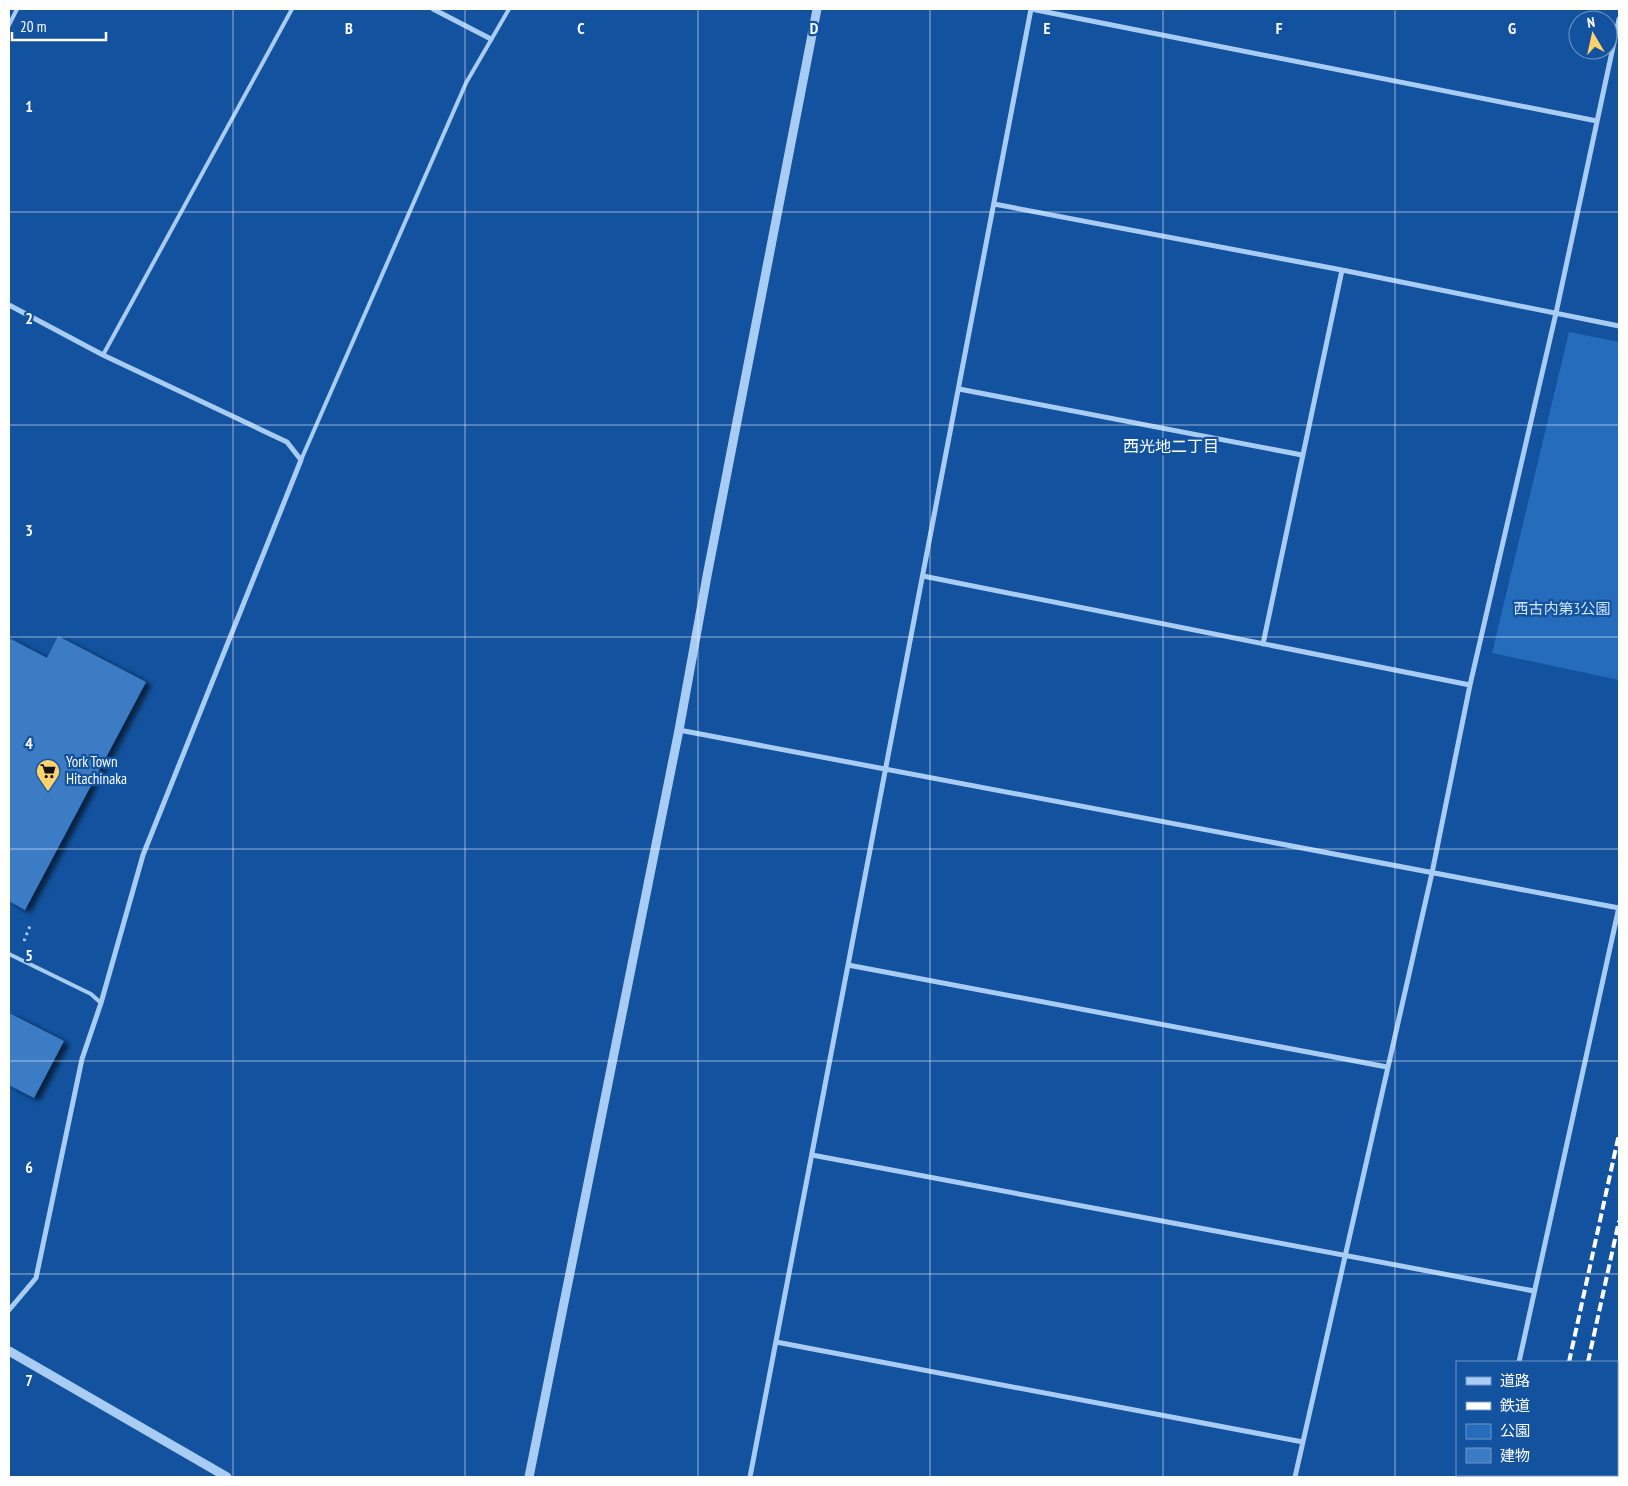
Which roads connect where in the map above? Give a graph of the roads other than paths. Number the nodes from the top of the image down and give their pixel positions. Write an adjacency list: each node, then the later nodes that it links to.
1 (17, 9): 8 (lane)
2 (292, 9): 16 (lane)
3 (433, 9): 9 (street)
4 (509, 9): 9 (lane)
5 (817, 9): 23 (street)
6 (1031, 9): 10 (street); 11 (street)
7 (1619, 19): 10 (street)
8 (9, 25)
9 (491, 39): 19 (lane)
10 (1597, 121): 14 (street)
11 (994, 204): 12 (street); 17 (street)
12 (1342, 270): 14 (street); 18 (street)
13 (9, 305): 16 (street)
14 (1556, 313): 15 (street); 22 (street)
15 (1619, 326)
16 (103, 355): 19 (street)
17 (958, 389): 18 (street); 20 (street)
18 (1302, 455): 21 (street)
19 (301, 460): 29 (street)
20 (923, 576): 21 (street); 24 (street)
21 (1263, 644): 22 (street)
22 (1470, 684): 25 (street)
23 (679, 730): 24 (street); 40 (street)
24 (886, 768): 25 (street); 28 (street)
25 (1432, 872): 26 (street); 30 (street)
26 (1619, 907): 33 (street)
27 (9, 954): 29 (lane)
28 (848, 965): 30 (street); 31 (street)
29 (101, 1003): 34 (street)
30 (1387, 1067): 32 (street)
31 (812, 1155): 32 (street); 35 (street)
32 (1345, 1255): 33 (street); 38 (street)
33 (1534, 1291): 37 (street)
34 (9, 1310)
35 (776, 1342): 38 (street); 41 (street)
36 (9, 1350): 39 (street)
37 (1519, 1361)
38 (1303, 1442): 42 (street)
39 (227, 1477)
40 (529, 1477)
41 (750, 1477)
42 (1295, 1477)

